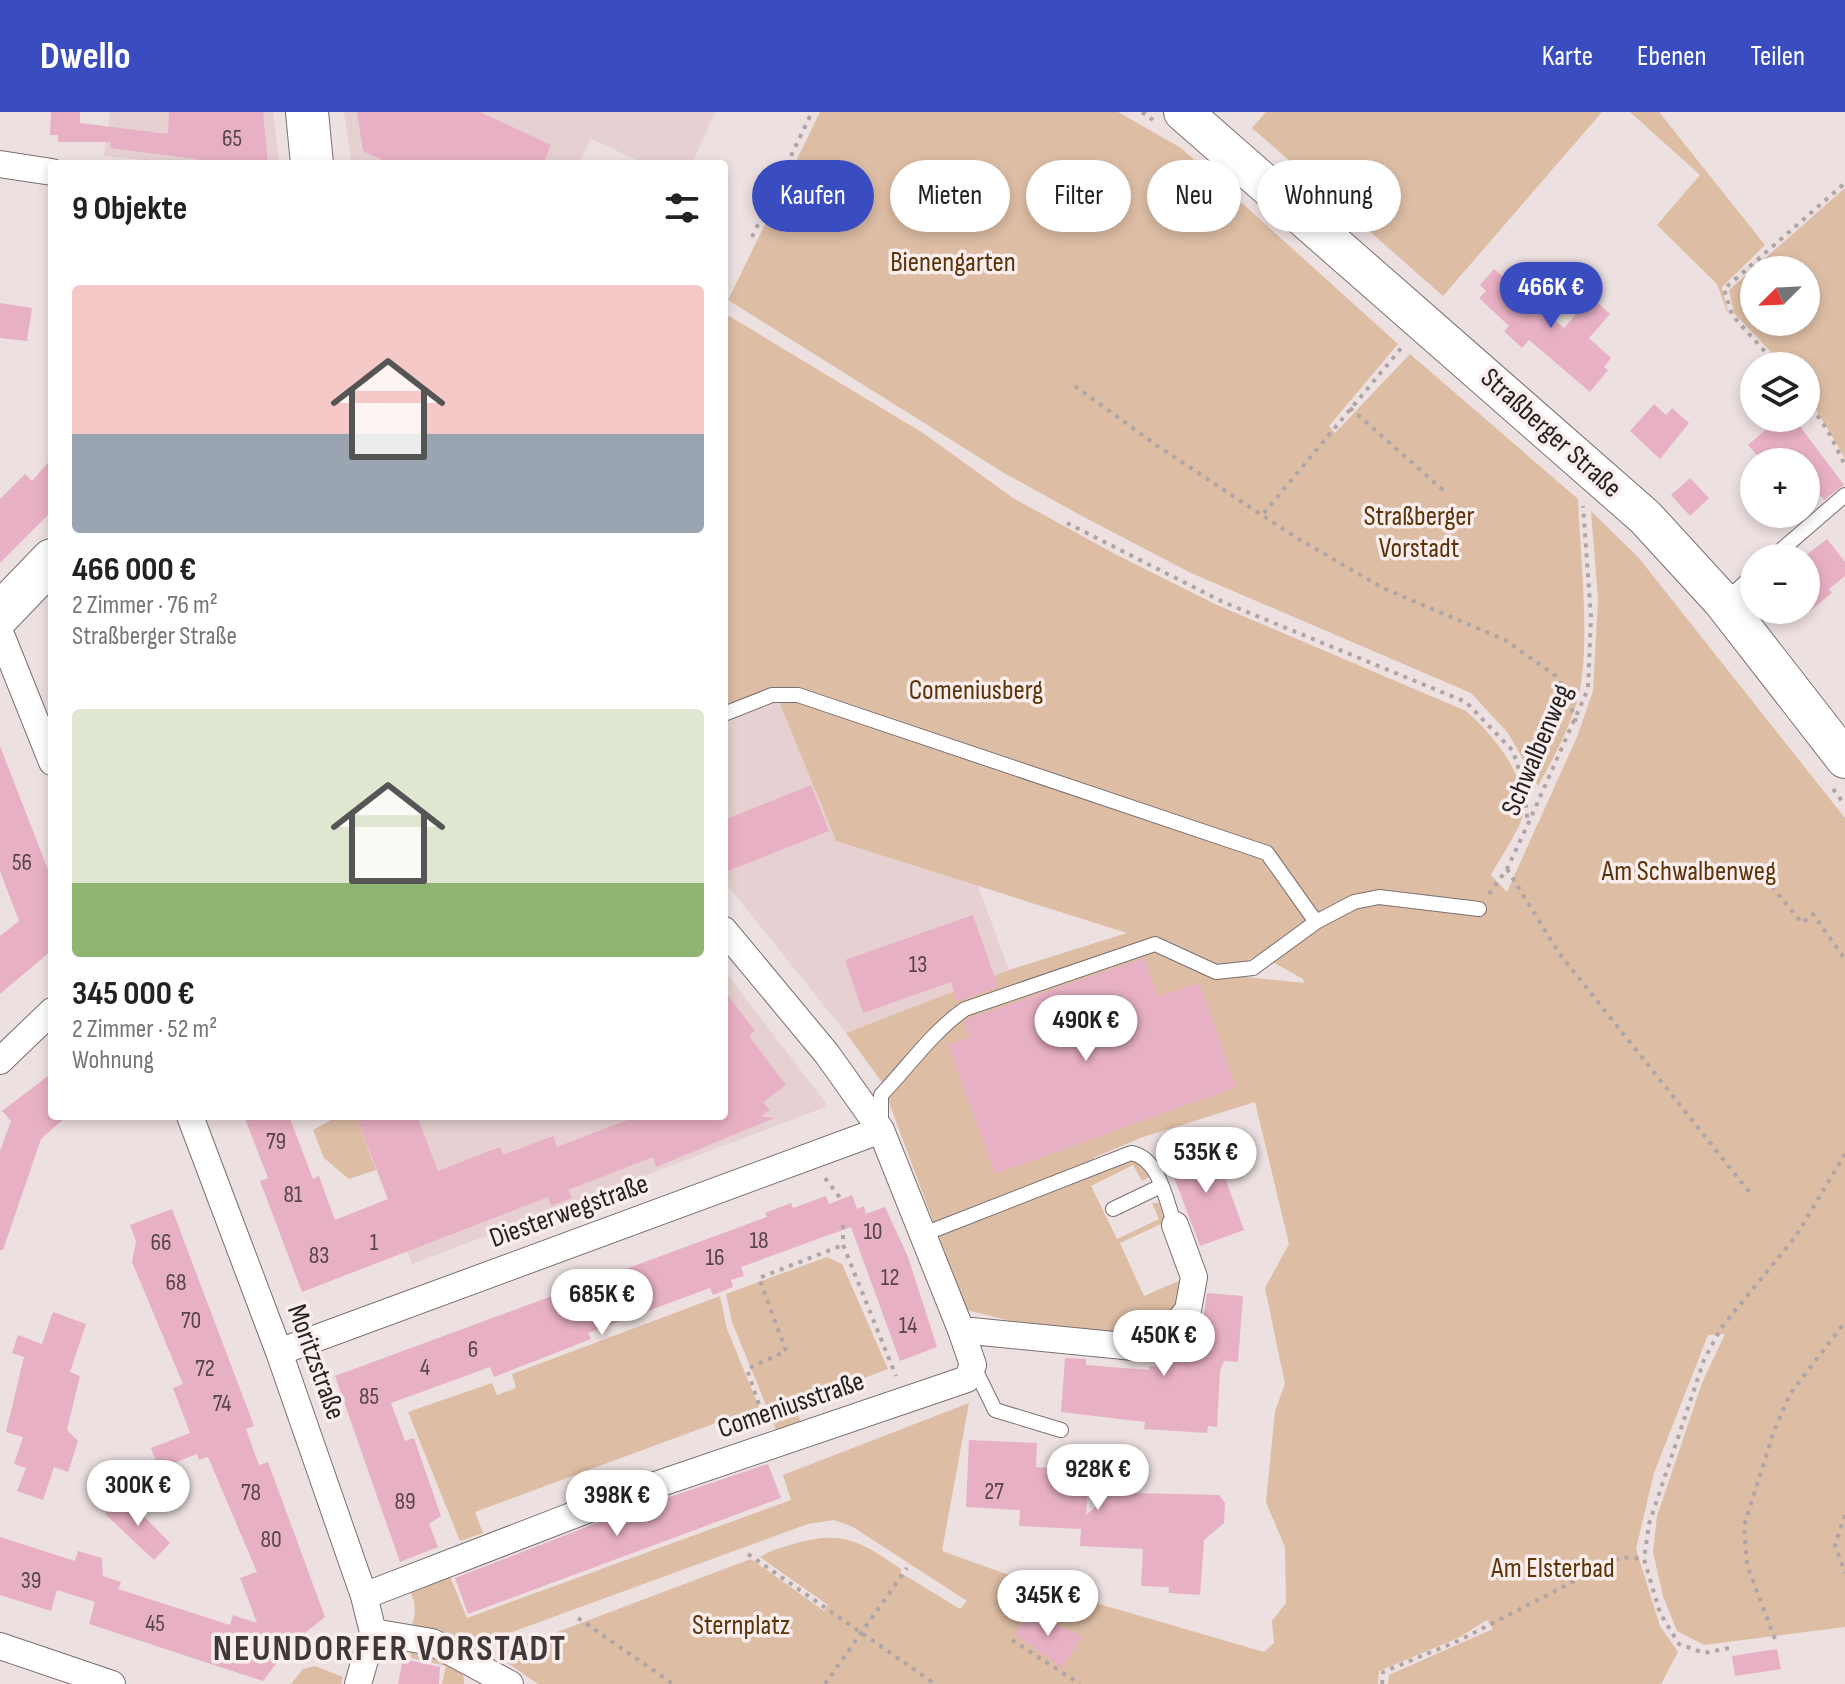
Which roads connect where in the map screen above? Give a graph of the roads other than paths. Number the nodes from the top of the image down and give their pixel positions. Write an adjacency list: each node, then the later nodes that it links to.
1 (307, 112): 3 (main road)
2 (1169, 116): 10 (main road, Straßberger Straße)
3 (312, 160)
4 (0, 164): 5 (street)
5 (48, 171)
6 (1845, 495): 7 (lane)
7 (1788, 544)
8 (48, 564): 11 (main road)
9 (1740, 587): 10 (lane)
10 (1723, 602): 15 (main road, Straßberger Straße)
11 (0, 614)
12 (0, 632): 14 (street)
13 (728, 712): 17 (lane)
14 (48, 752)
15 (1836, 770)
16 (1479, 909): 17 (lane)
17 (1316, 922): 22 (lane)
18 (728, 935): 22 (street)
19 (48, 1015): 20 (street)
20 (0, 1061)
21 (192, 1120): 28 (street, Moritzstraße)
22 (881, 1130): 26 (street); 28 (street, Diesterwegstraße)
23 (1161, 1186): 24 (lane); 25 (lane); 26 (lane)
24 (1113, 1209)
25 (1175, 1225): 27 (street)
26 (924, 1234): 27 (street)
27 (961, 1330): 29 (street)
28 (279, 1352): 31 (street, Moritzstraße)
29 (973, 1365): 30 (lane); 31 (street, Comeniusstraße)
30 (1061, 1430)
31 (364, 1596): 32 (street, Moritzstraße)
32 (373, 1632): 35 (street); 36 (street)
33 (0, 1646): 34 (street)
34 (112, 1684)
35 (358, 1684)
36 (510, 1684)

